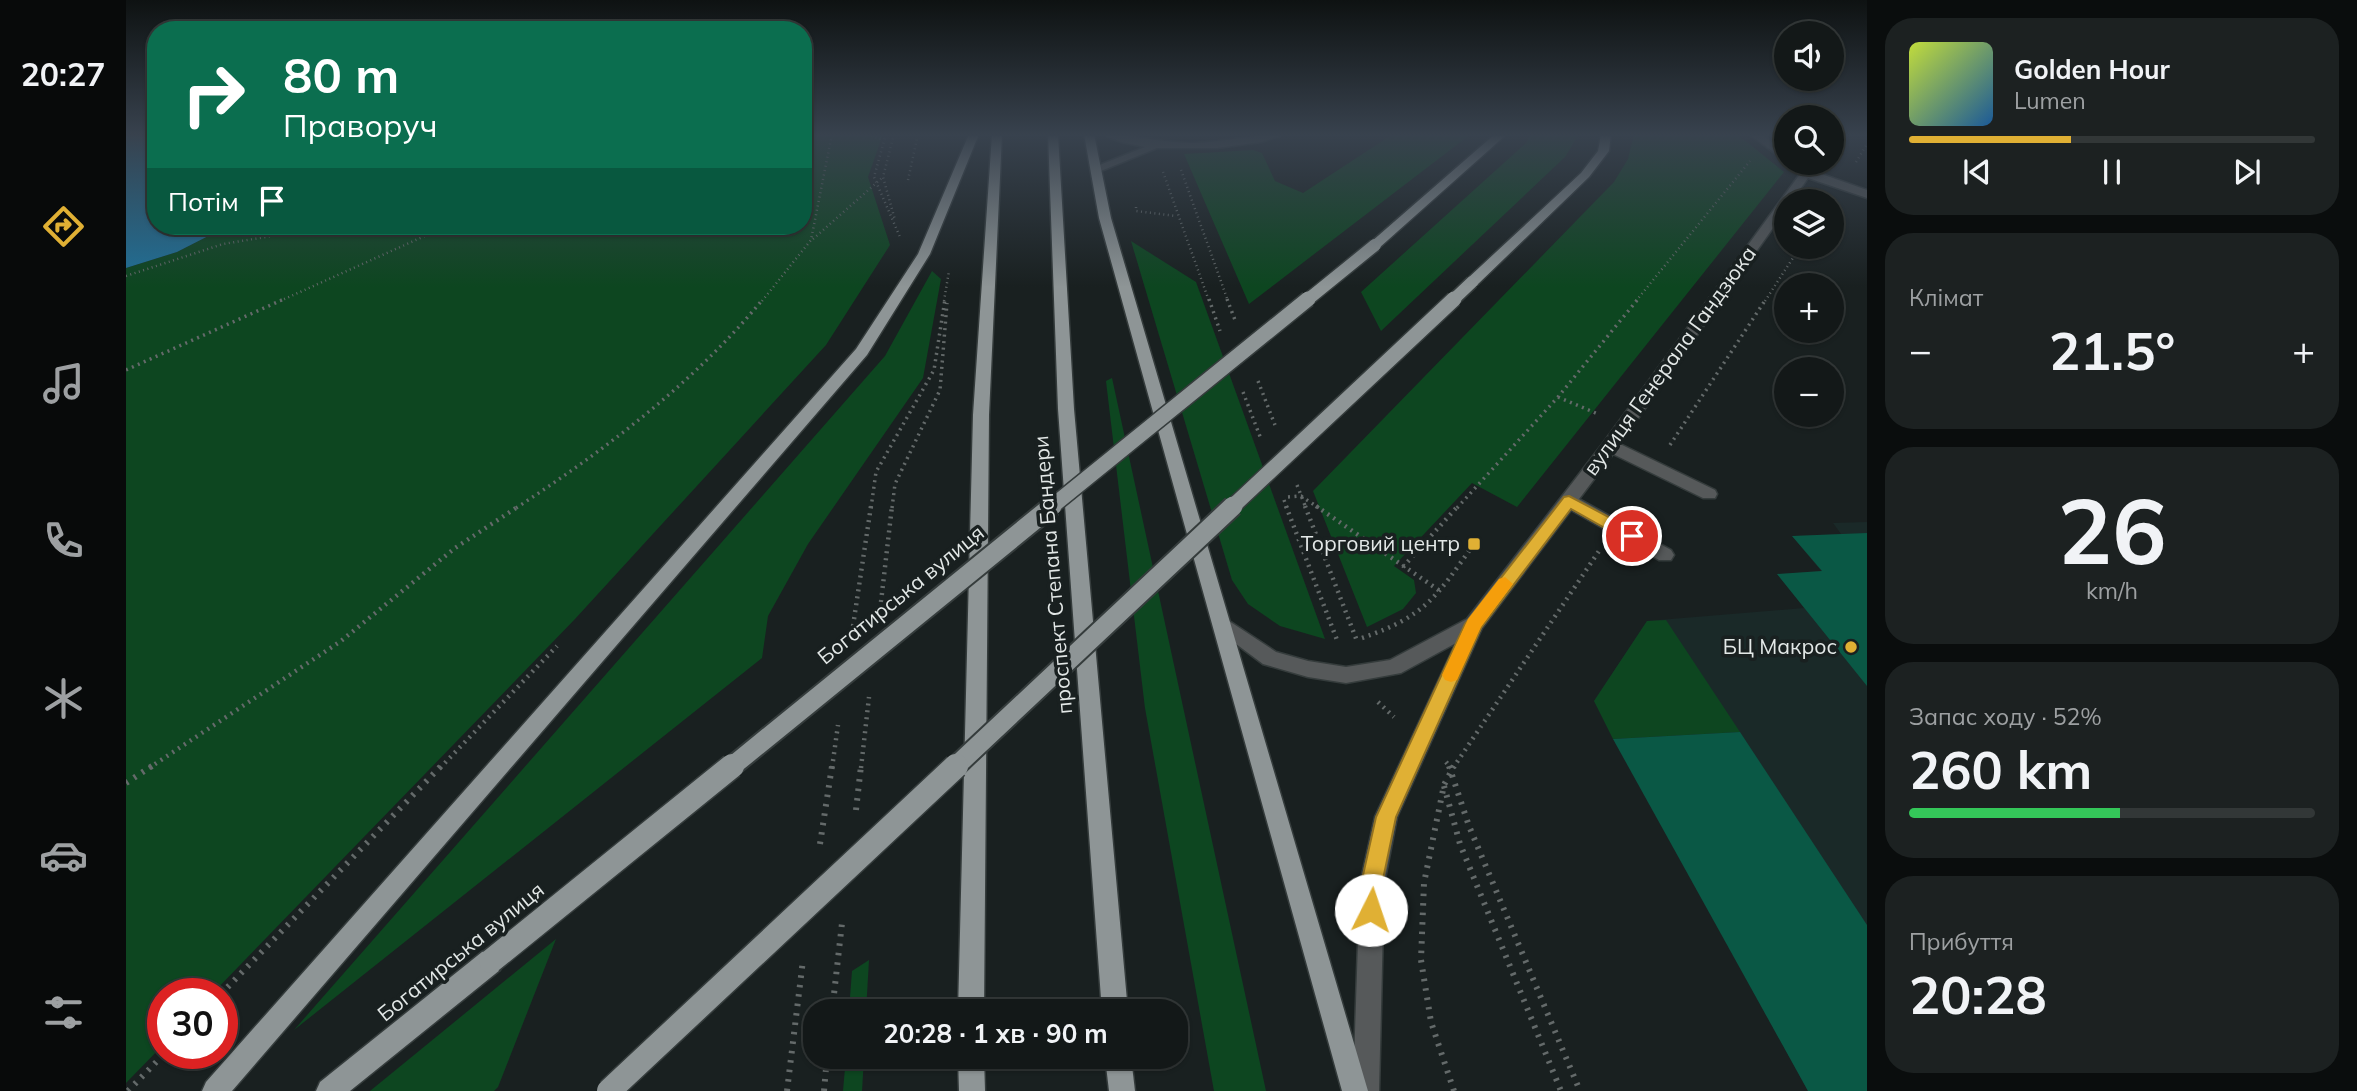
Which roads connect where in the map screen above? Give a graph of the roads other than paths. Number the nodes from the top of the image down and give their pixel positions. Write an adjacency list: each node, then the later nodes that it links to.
1 (953, 185): 20 (main road)
2 (994, 185): 16 (main road)
3 (1055, 185): 17 (main road, проспект Степана Бандери)
4 (1099, 185): 14 (main road)
5 (1444, 185): 21 (main road, Богатирська вулиця, bridge)
6 (1575, 185): 22 (main road, bridge)
7 (1798, 185): 10 (street, вулиця Генерала Гандзюка)
8 (1847, 185): 9 (street)
9 (1867, 194)
10 (1610, 446): 11 (street); 12 (street, вулиця Генерала Гандзюка)
11 (1709, 494)
12 (1569, 501): 13 (street); 15 (street, вулиця Генерала Гандзюка)
13 (1665, 555)
14 (1223, 624): 15 (street, вулиця Генерала Гандзюка); 25 (main road)
15 (1474, 624): 26 (street, вулиця Генерала Гандзюка)
16 (971, 999)
17 (1114, 999)
18 (971, 1069): 23 (main road)
19 (1119, 1069): 24 (main road)
20 (215, 1091)
21 (329, 1091)
22 (608, 1091)
23 (972, 1091)
24 (1122, 1091)
25 (1355, 1091)
26 (1366, 1091)

